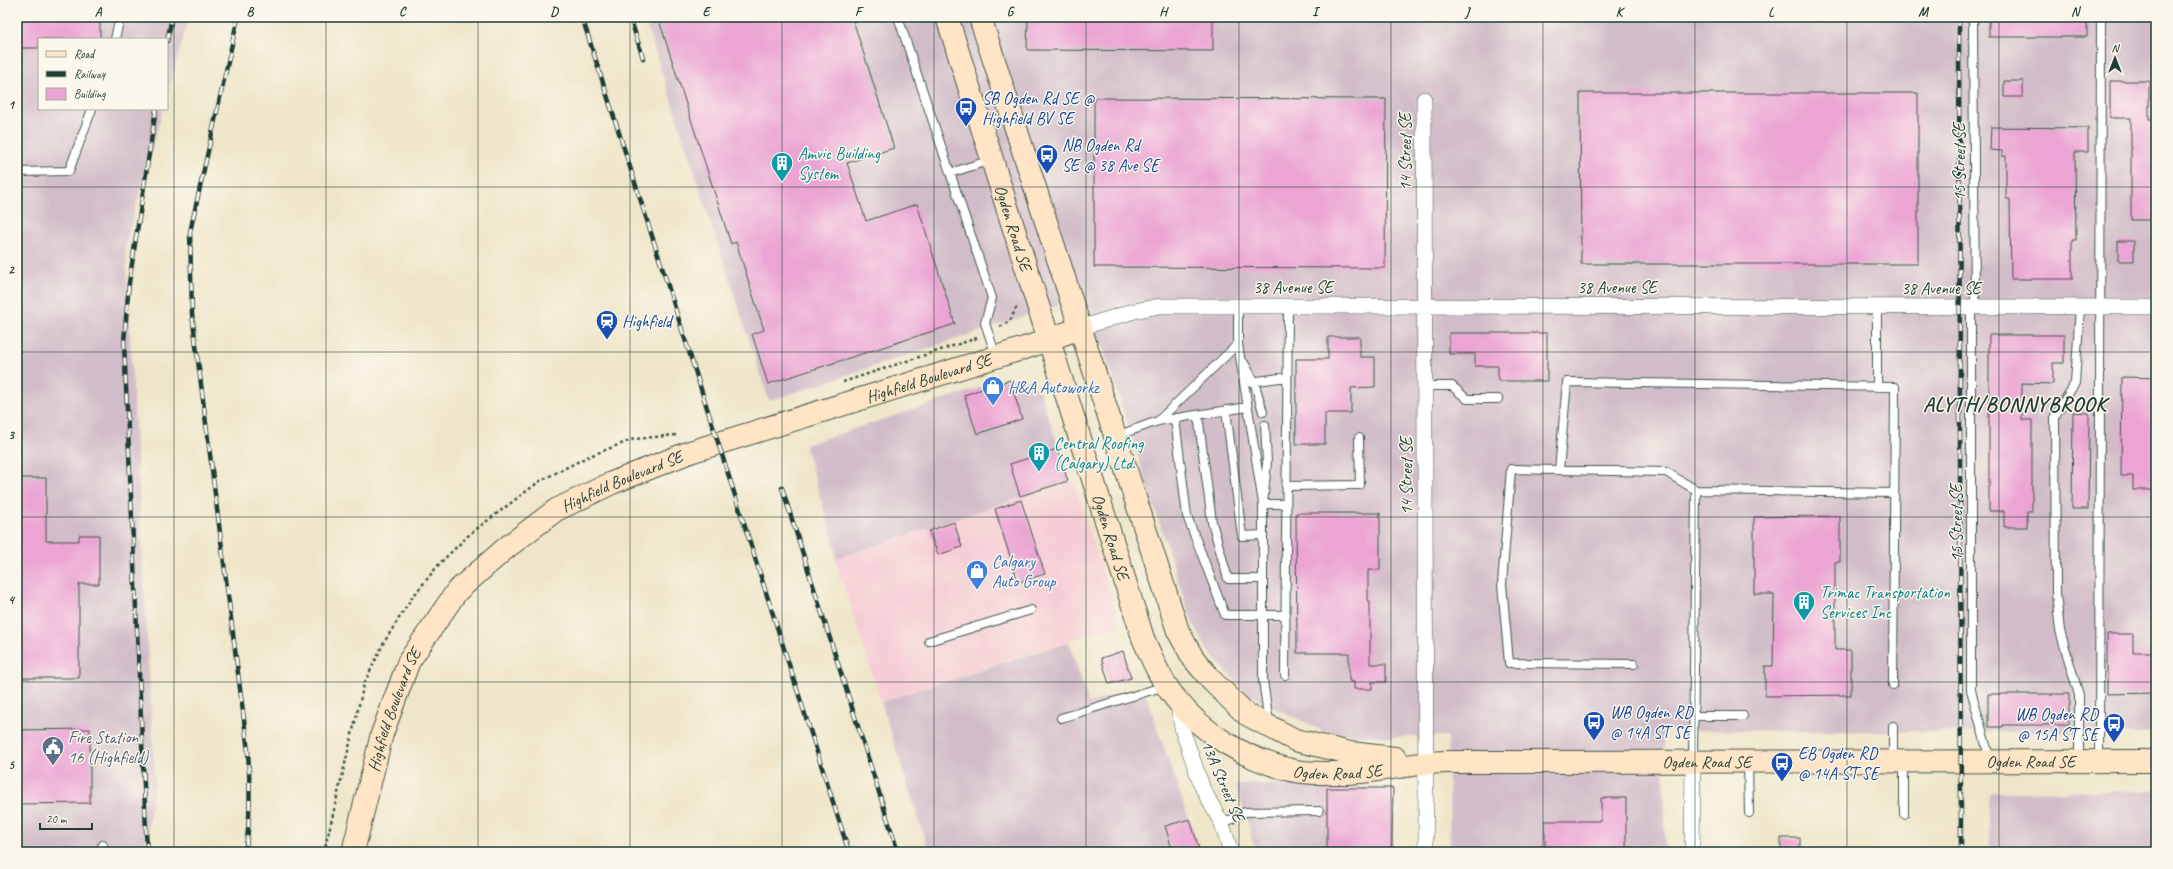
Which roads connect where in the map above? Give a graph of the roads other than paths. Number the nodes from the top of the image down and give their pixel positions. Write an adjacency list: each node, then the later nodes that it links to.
1 (120, 17): 7 (lane)
2 (898, 17): 12 (lane)
3 (947, 17): 10 (street, Ogden Road SE)
4 (980, 17): 21 (street, Ogden Road SE)
5 (1973, 17): 17 (lane, 15 Street SE)
6 (2101, 17): 19 (lane)
7 (116, 38)
8 (1424, 99): 15 (street, 14 Street SE)
9 (92, 110): 11 (lane)
10 (991, 160): 12 (lane); 22 (street, Ogden Road SE)
11 (17, 172)
12 (950, 173): 24 (lane)
13 (1238, 306): 14 (street, 38 Avenue SE); 21 (street, 38 Avenue SE); 23 (lane)
14 (1288, 306): 15 (street, 38 Avenue SE); 26 (lane)
15 (1424, 306): 16 (street, 38 Avenue SE); 29 (street, 14 Street SE)
16 (1877, 306): 17 (street, 38 Avenue SE); 30 (lane)
17 (1973, 307): 18 (street, 38 Avenue SE); 65 (lane, 15 Street SE)
18 (2080, 307): 19 (street, 38 Avenue SE); 66 (lane)
19 (2099, 307): 20 (street, 38 Avenue SE); 66 (lane)
20 (2156, 307)
21 (1080, 328): 22 (street, Highfield Boulevard SE); 39 (street, Ogden Road SE)
22 (1049, 340): 24 (street, Highfield Boulevard SE); 56 (street, Ogden Road SE)
23 (1238, 344): 25 (lane); 37 (lane)
24 (996, 356): 73 (street, Highfield Boulevard SE)
25 (1241, 359): 27 (lane); 28 (lane)
26 (1287, 377): 27 (lane); 42 (lane)
27 (1254, 381): 28 (lane); 34 (lane)
28 (1244, 382): 32 (lane)
29 (1425, 386): 31 (lane); 68 (street, 14 Street SE)
30 (1877, 387): 41 (lane); 44 (lane)
31 (1498, 398)
32 (1248, 407): 33 (lane); 45 (lane)
33 (1226, 410): 35 (lane); 47 (lane)
34 (1263, 412)
35 (1198, 415): 36 (lane); 48 (lane)
36 (1175, 419): 37 (lane); 50 (lane)
37 (1158, 421): 39 (lane)
38 (1265, 425): 45 (lane)
39 (1115, 436): 61 (street, Ogden Road SE)
40 (1359, 438): 42 (lane)
41 (1559, 470): 43 (lane); 53 (lane)
42 (1286, 486): 46 (lane)
43 (1696, 490): 44 (lane); 57 (lane)
44 (1894, 493): 55 (lane)
45 (1264, 504): 46 (lane); 47 (lane)
46 (1286, 504): 51 (lane)
47 (1263, 535): 48 (lane)
48 (1263, 579): 50 (lane)
49 (1031, 610): 52 (lane)
50 (1262, 615): 51 (lane); 61 (lane)
51 (1286, 615): 54 (lane)
52 (929, 640)
53 (1634, 664)
54 (1285, 675)
55 (1893, 685)
56 (1172, 693): 59 (lane); 68 (street, Ogden Road SE); 72 (street, 13A Street SE)
57 (1693, 716): 58 (lane); 62 (lane)
58 (1743, 716)
59 (1060, 718)
60 (1893, 726): 64 (lane)
61 (1270, 727): 68 (street, Ogden Road SE)
62 (1692, 760): 63 (street, Ogden Road SE); 68 (street, Ogden Road SE); 76 (street)
63 (1748, 760): 64 (street, Ogden Road SE); 70 (lane)
64 (1899, 761): 65 (street, Ogden Road SE); 71 (lane)
65 (1990, 761): 66 (street, Ogden Road SE)
66 (2089, 761): 67 (street, Ogden Road SE)
67 (2156, 761)
68 (1426, 762): 75 (street, 14 Street SE)
69 (1319, 811): 72 (lane)
70 (1749, 813)
71 (1904, 814)
72 (1222, 824): 74 (street, 13A Street SE)
73 (352, 852)
74 (1231, 852)
75 (1426, 852)
76 (1692, 852)

